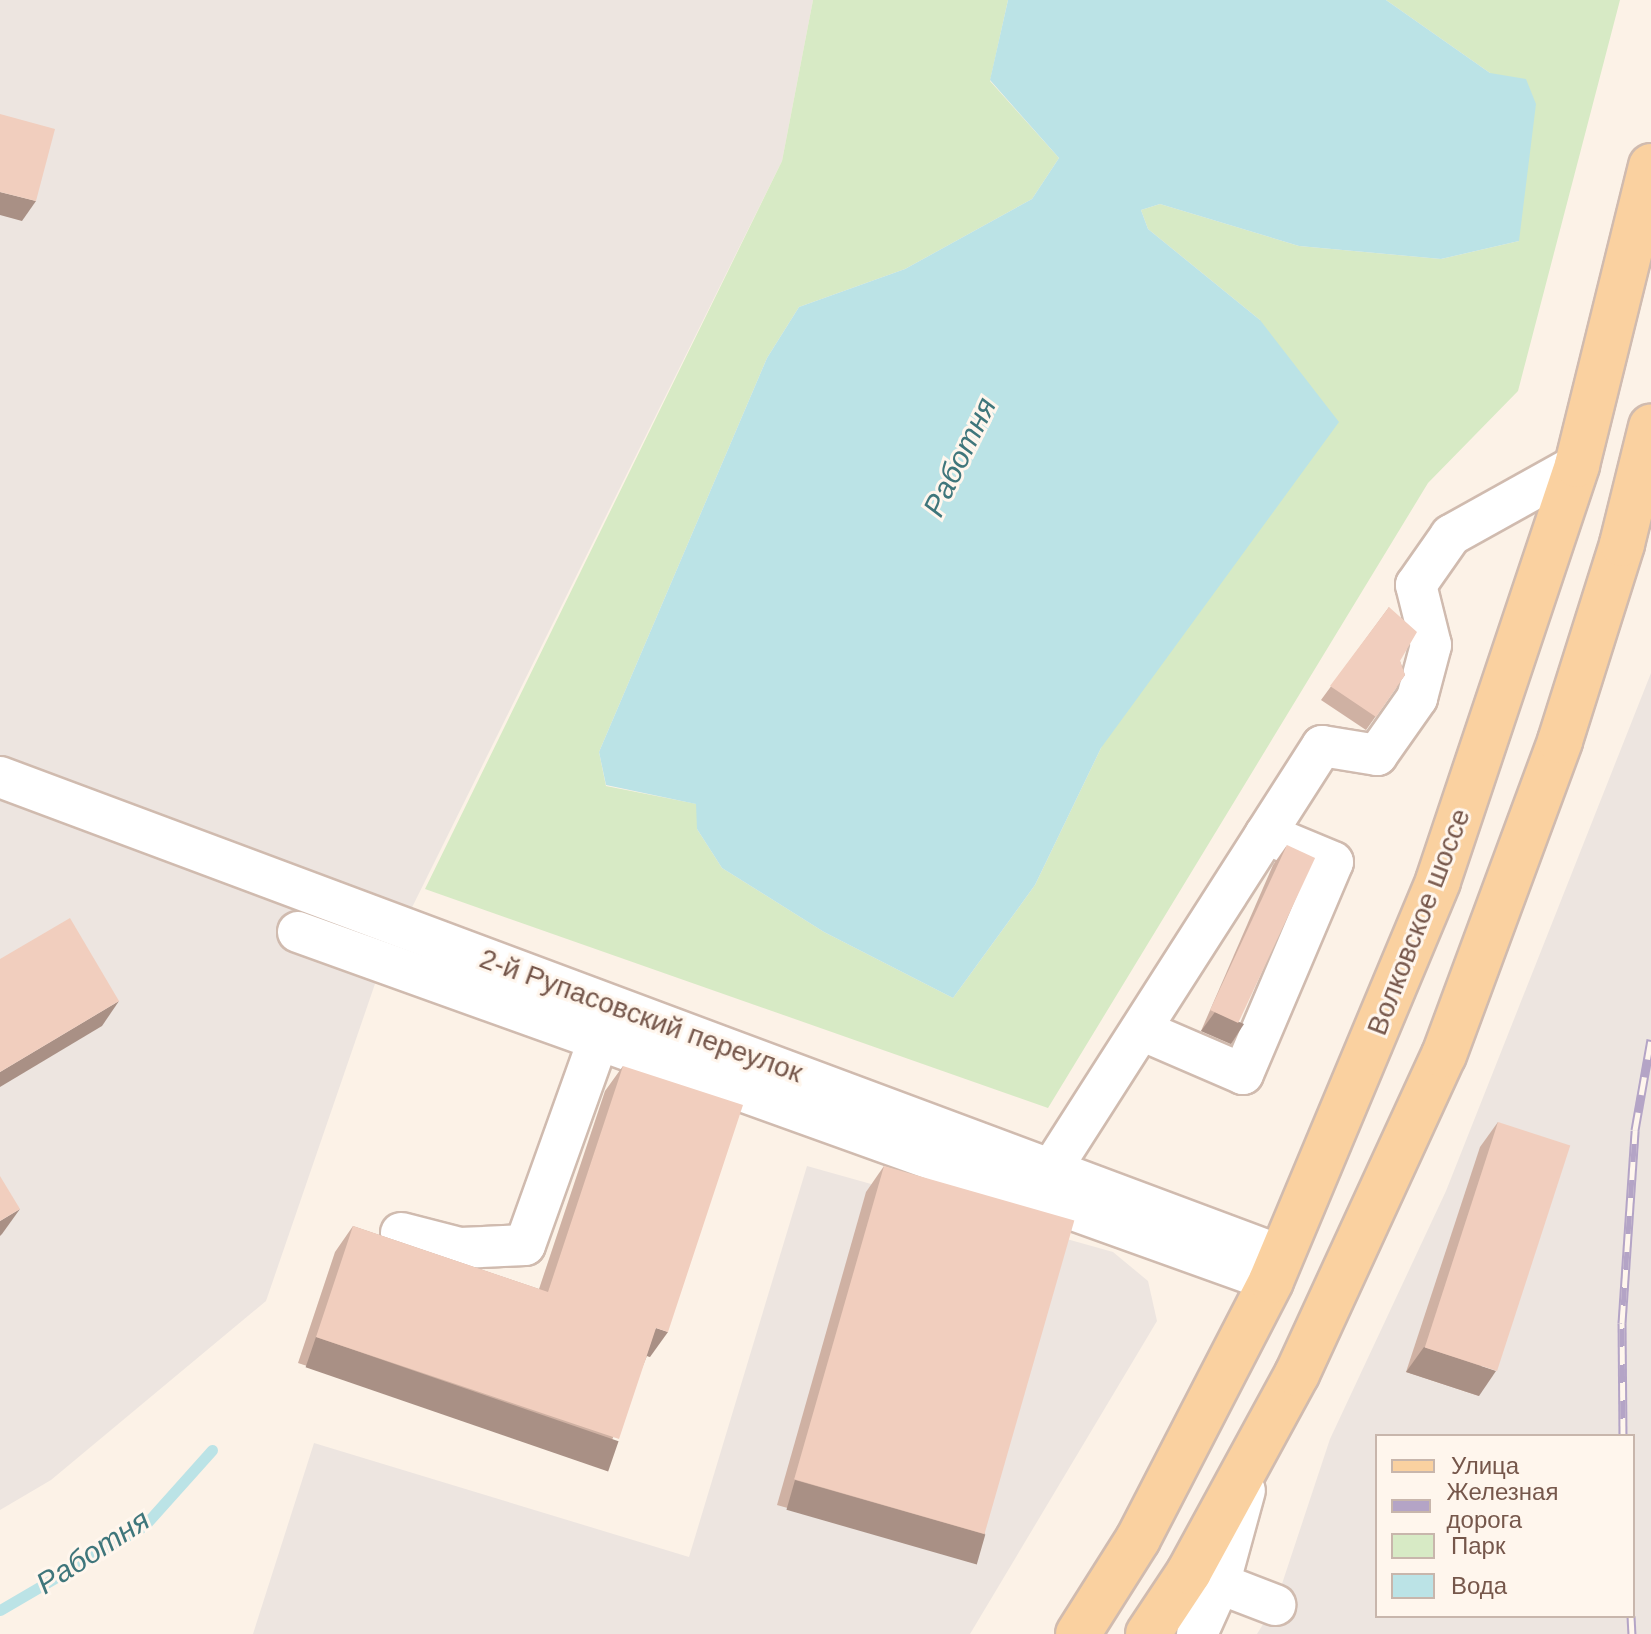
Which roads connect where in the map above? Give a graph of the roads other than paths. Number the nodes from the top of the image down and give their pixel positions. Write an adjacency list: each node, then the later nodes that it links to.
1 (1651, 166): 3 (main road, Волковское шоссе)
2 (1651, 427): 12 (main road)
3 (1577, 465): 5 (street); 11 (main road, Волковское шоссе)
4 (0, 777): 9 (street, 2-й Рупасовский переулок)
5 (1266, 834): 7 (street); 7 (street)
6 (298, 932): 8 (street)
7 (1141, 1030): 9 (street)
8 (599, 1038): 10 (street); 11 (street)
9 (1052, 1168): 11 (street, 2-й Рупасовский переулок)
10 (401, 1233)
11 (1276, 1268): 14 (main road, Волковское шоссе)
12 (1204, 1578): 13 (street); 15 (main road); 16 (street)
13 (1275, 1605)
14 (1078, 1634)
15 (1148, 1634)
16 (1197, 1634)

